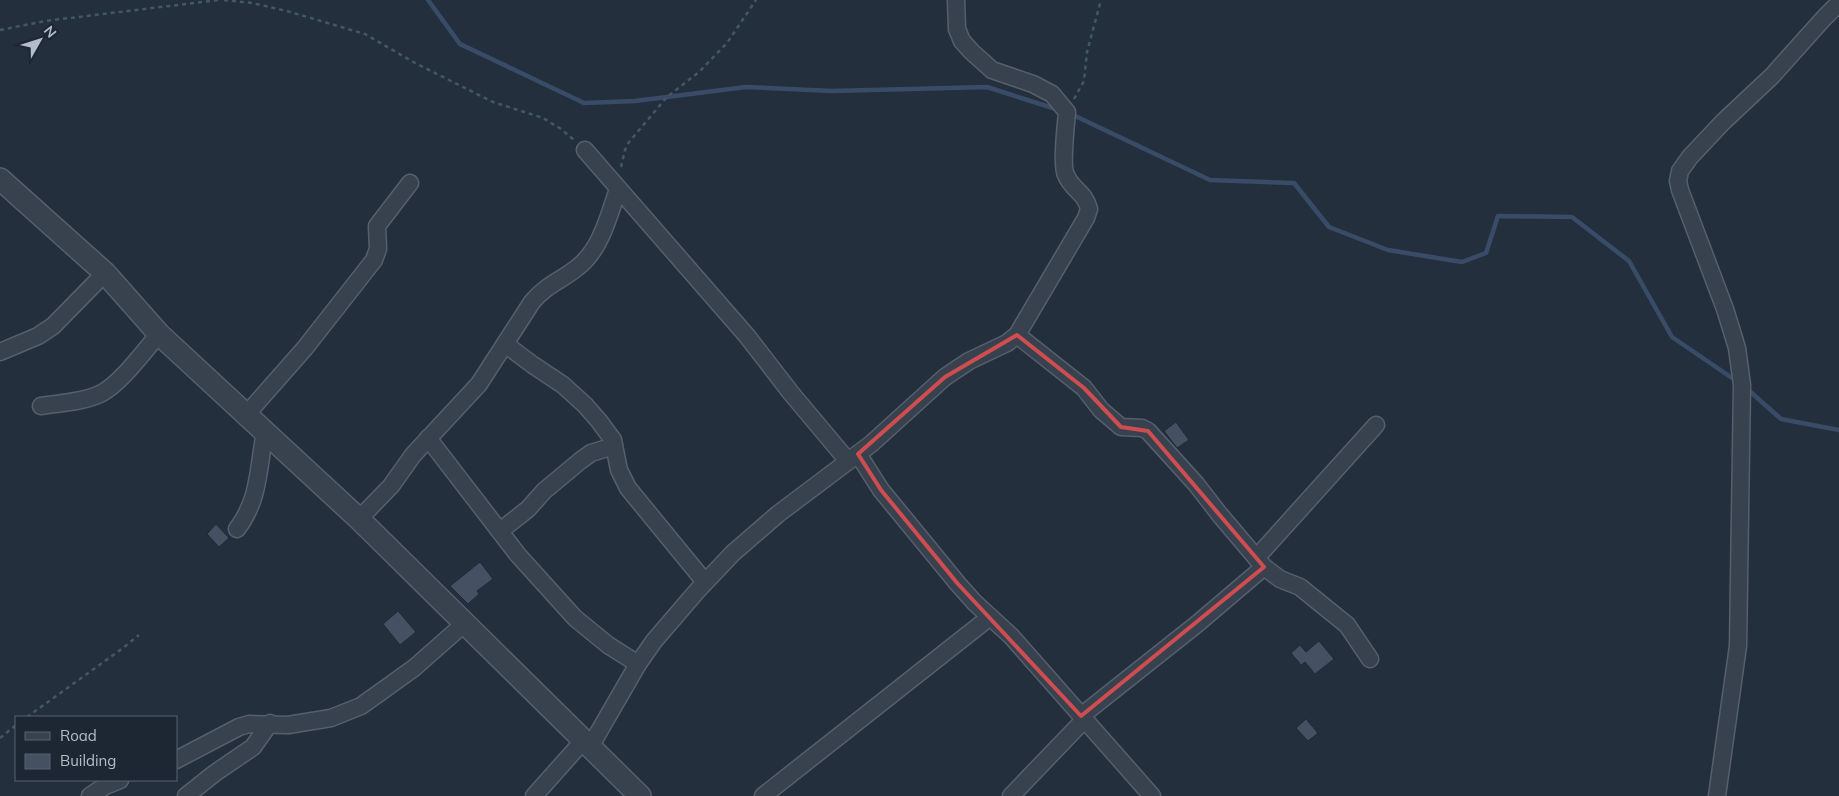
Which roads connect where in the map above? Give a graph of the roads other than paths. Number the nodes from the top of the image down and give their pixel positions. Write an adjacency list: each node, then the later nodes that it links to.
1 (956, 0): 9 (street)
2 (1839, 3): 40 (street)
3 (585, 150): 6 (street)
4 (0, 179): 7 (street)
5 (410, 183): 13 (street)
6 (618, 189): 10 (street); 18 (street)
7 (105, 273): 8 (street); 11 (street)
8 (159, 334): 12 (street); 13 (street)
9 (1017, 335): 18 (street); 22 (street)
10 (505, 344): 16 (street); 17 (street)
11 (0, 352)
12 (41, 406)
13 (246, 415): 15 (street)
14 (1376, 425): 22 (street)
15 (265, 432): 19 (street); 20 (street)
16 (428, 438): 19 (street); 21 (street)
17 (614, 446): 21 (street); 23 (street)
18 (853, 457): 23 (street); 24 (street)
19 (359, 520): 25 (street)
20 (236, 529)
21 (500, 531): 27 (street)
22 (1260, 562): 26 (street); 28 (street)
23 (705, 582): 27 (street)
24 (990, 617): 28 (street); 37 (street)
25 (465, 623): 29 (street); 30 (street)
26 (1370, 659)
27 (638, 664): 30 (street)
28 (1083, 718): 38 (street); 39 (street)
29 (270, 724): 31 (street); 34 (street)
30 (586, 744): 35 (street); 36 (street)
31 (178, 759)
32 (118, 781): 33 (street)
33 (90, 796)
34 (186, 796)
35 (534, 796)
36 (640, 796)
37 (763, 796)
38 (1010, 796)
39 (1152, 796)
40 (1717, 796)

